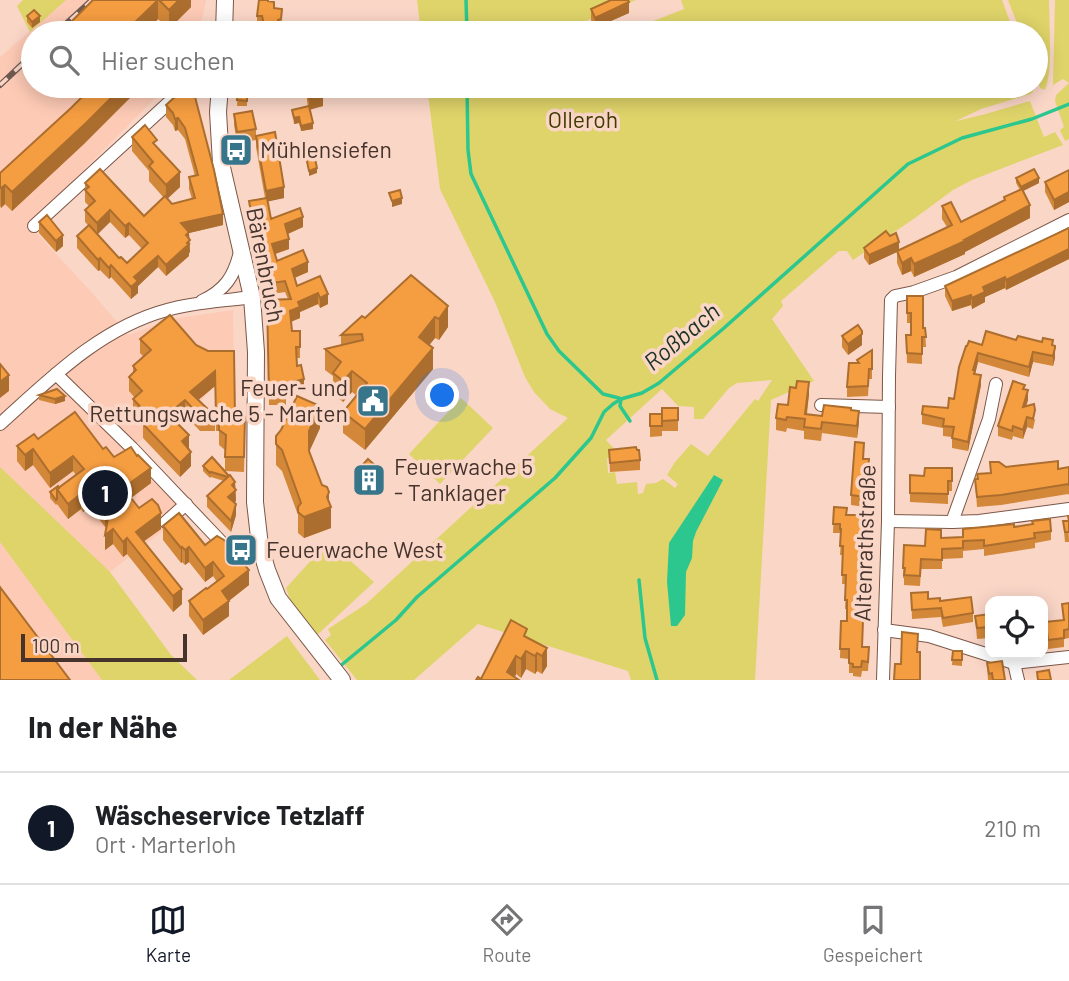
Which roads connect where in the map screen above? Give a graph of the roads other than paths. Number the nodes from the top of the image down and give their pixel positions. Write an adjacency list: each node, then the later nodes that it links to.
1 (225, 0): 2 (main road)
2 (224, 21)
3 (174, 98): 6 (street)
4 (219, 98): 7 (main road, Bärenbruch)
5 (1069, 220): 13 (street, Altenrathstraße)
6 (34, 226)
7 (241, 248): 8 (main road, Bärenbruch); 9 (street)
8 (252, 298): 9 (street); 24 (main road, Bärenbruch)
9 (196, 304): 10 (street)
10 (56, 374): 14 (street); 15 (street)
11 (996, 384): 19 (street)
12 (821, 405): 13 (street)
13 (889, 407): 17 (street, Altenrathstraße)
14 (0, 424)
15 (186, 504): 18 (street); 20 (street)
16 (1069, 509): 19 (street)
17 (888, 521): 19 (street); 21 (street, Altenrathstraße)
18 (166, 522)
19 (952, 522)
20 (226, 546)
21 (884, 630): 23 (street); 25 (street, Altenrathstraße)
22 (1069, 657): 23 (street)
23 (1014, 663): 26 (street)
24 (342, 680)
25 (883, 680)
26 (1018, 680)

